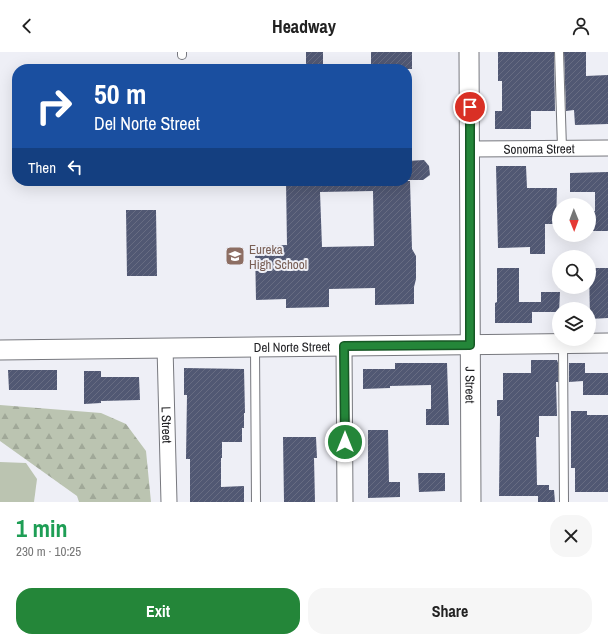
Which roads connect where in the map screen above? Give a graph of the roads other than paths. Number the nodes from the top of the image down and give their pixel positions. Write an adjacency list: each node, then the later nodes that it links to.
1 (469, 52): 5 (street, J Street)
2 (559, 52): 3 (lane)
3 (562, 148): 4 (street, Sonoma Street); 5 (street, Sonoma Street)
4 (608, 148)
5 (470, 149): 9 (street, J Street)
6 (596, 343): 7 (street, Del Norte Street)
7 (608, 343)
8 (552, 344): 9 (street, Del Norte Street)
9 (470, 345): 10 (street, Del Norte Street); 18 (street, J Street)
10 (344, 346): 13 (street, Del Norte Street); 17 (street)
11 (563, 346): 19 (lane)
12 (166, 347): 13 (street, Del Norte Street); 14 (street, Del Norte Street); 15 (street, L Street)
13 (255, 347): 16 (lane)
14 (0, 350)
15 (169, 502)
16 (256, 502)
17 (345, 502)
18 (471, 502)
19 (564, 502)

